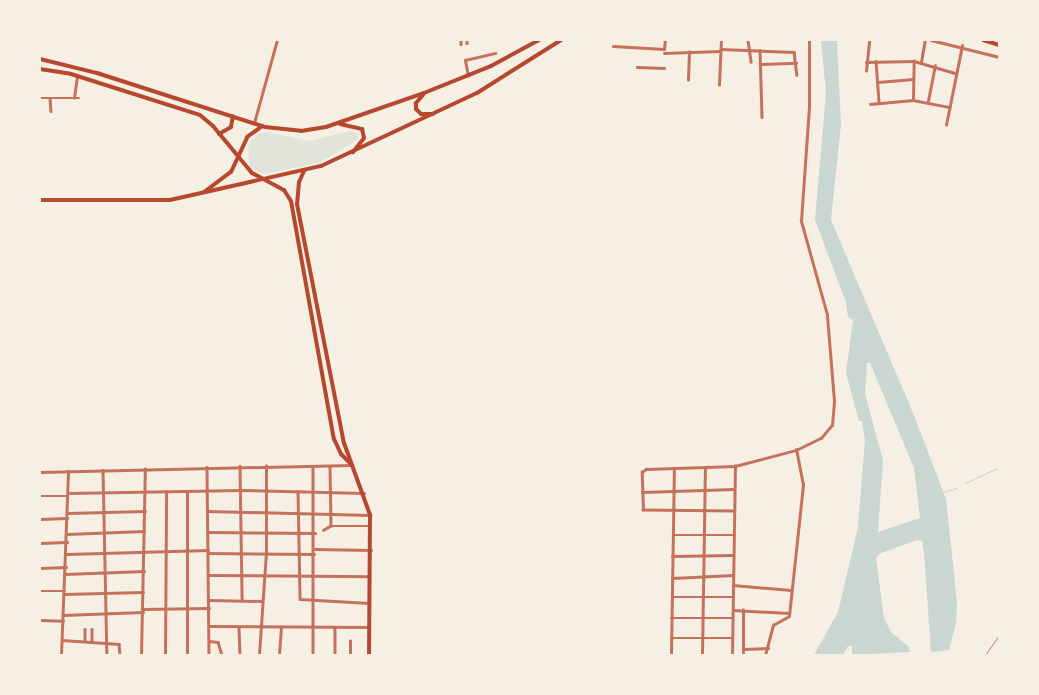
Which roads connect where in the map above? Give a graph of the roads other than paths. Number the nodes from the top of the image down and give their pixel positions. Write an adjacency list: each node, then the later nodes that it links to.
1 (277, 40): 59 (street)
2 (539, 40): 39 (main road)
3 (561, 40): 56 (main road)
4 (665, 40): 18 (street)
5 (721, 40): 15 (street)
6 (748, 40): 16 (street)
7 (809, 40): 70 (street)
8 (869, 40): 26 (street)
9 (925, 40): 27 (street)
10 (931, 40): 14 (street)
11 (983, 40): 12 (main road)
12 (999, 45)
13 (613, 46): 18 (street)
14 (962, 46): 21 (street); 36 (street)
15 (721, 50): 16 (street); 19 (street); 44 (street)
16 (749, 50): 17 (street); 25 (street)
17 (760, 50): 28 (street); 29 (street)
18 (664, 51): 19 (street)
19 (689, 52): 41 (street)
20 (495, 53): 39 (street)
21 (999, 57)
22 (40, 59): 35 (main road)
23 (876, 61): 24 (street); 26 (street); 43 (street)
24 (914, 61): 27 (street); 40 (street)
25 (751, 62)
26 (866, 62): 34 (street)
27 (920, 62): 30 (street)
28 (796, 63): 29 (street); 37 (street)
29 (761, 64): 58 (street)
30 (934, 66): 36 (street); 52 (street)
31 (637, 67): 32 (street)
32 (664, 68)
33 (40, 69): 38 (main road)
34 (866, 71)
35 (97, 72): 42 (main road); 57 (main road)
36 (956, 73): 54 (street)
37 (797, 75)
38 (77, 76): 42 (main road); 48 (street)
39 (468, 76): 45 (main road)
40 (914, 79): 43 (street); 50 (street)
41 (688, 80)
42 (95, 82): 63 (main road)
43 (878, 82): 51 (street)
44 (719, 85)
45 (424, 93): 56 (main road); 60 (main road)
46 (40, 98): 47 (street)
47 (50, 98): 48 (street); 55 (street)
48 (74, 98): 49 (street)
49 (79, 98)
50 (913, 100): 51 (street); 52 (street)
51 (879, 102): 53 (street)
52 (928, 102): 54 (street)
53 (870, 104)
54 (950, 107): 61 (street)
55 (51, 111)
56 (436, 114): 64 (main road)
57 (233, 116): 59 (main road); 63 (main road)
58 (762, 117)
59 (254, 123): 62 (main road)
60 (338, 123): 62 (main road); 64 (main road)
61 (946, 124)
62 (262, 126): 65 (main road)
63 (219, 134): 65 (main road)
64 (352, 154): 66 (main road)
65 (239, 157): 67 (main road); 68 (main road)
66 (304, 171): 67 (main road); 71 (main road)
67 (266, 180): 68 (main road); 71 (main road)
68 (202, 194): 69 (main road)
69 (40, 200)
70 (796, 450): 74 (street); 162 (street)
71 (352, 464): 77 (street); 98 (main road)
72 (240, 466): 73 (street); 75 (street); 86 (street)
73 (266, 466): 76 (street); 87 (street)
74 (734, 466): 78 (street); 84 (street)
75 (207, 467): 79 (street); 85 (street)
76 (313, 467): 77 (street); 91 (street)
77 (330, 467): 92 (street)
78 (705, 468): 80 (street); 88 (street)
79 (145, 469): 81 (street); 95 (street)
80 (674, 469): 93 (street); 97 (street)
81 (103, 470): 82 (street); 94 (street)
82 (68, 471): 83 (street); 99 (street)
83 (40, 472)
84 (734, 489): 88 (street); 107 (street)
85 (208, 490): 86 (street); 89 (street); 102 (street)
86 (241, 490): 87 (street); 103 (street)
87 (266, 490): 90 (street); 104 (street)
88 (705, 490): 93 (street); 106 (street)
89 (187, 491): 96 (street); 133 (street)
90 (298, 491): 91 (street); 109 (street)
91 (312, 491): 92 (street); 110 (street)
92 (330, 491): 98 (street); 112 (street)
93 (674, 491): 97 (street); 105 (street)
94 (104, 492): 95 (street); 99 (street); 108 (street)
95 (145, 492): 96 (street); 101 (street)
96 (166, 492): 135 (street)
97 (642, 492): 105 (street)
98 (364, 493): 113 (main road)
99 (68, 495): 100 (street); 111 (street)
100 (40, 496)
101 (145, 511): 108 (street); 119 (street)
102 (208, 511): 103 (street); 120 (street)
103 (242, 511): 104 (street); 123 (street)
104 (266, 511): 109 (street); 121 (street)
105 (673, 511): 106 (street); 127 (street)
106 (705, 511): 107 (street); 128 (street)
107 (734, 511): 129 (street)
108 (104, 512): 111 (street); 122 (street)
109 (298, 512): 110 (street); 124 (street)
110 (312, 512): 112 (street); 125 (street)
111 (68, 513): 114 (street)
112 (330, 513): 113 (street); 116 (street)
113 (370, 514): 117 (main road)
114 (68, 518): 115 (street); 126 (street)
115 (40, 519)
116 (331, 526): 117 (street); 118 (street)
117 (371, 526): 134 (main road)
118 (323, 530)
119 (144, 531): 122 (street); 137 (street)
120 (208, 532): 123 (street); 136 (street)
121 (266, 532): 123 (street); 124 (street); 140 (street)
122 (105, 533): 126 (street); 138 (street)
123 (243, 533): 139 (street)
124 (298, 533): 125 (street); 142 (street)
125 (315, 533): 132 (street)
126 (67, 534): 130 (street)
127 (673, 535): 128 (street); 145 (street)
128 (704, 535): 129 (street); 146 (street)
129 (734, 535): 144 (street)
130 (67, 542): 131 (street); 141 (street)
131 (40, 543)
132 (315, 549): 134 (street); 143 (street)
133 (187, 550): 135 (street); 136 (street); 177 (street)
134 (372, 550): 158 (main road)
135 (166, 551): 137 (street); 176 (street)
136 (208, 551): 139 (street); 153 (street)
137 (144, 552): 138 (street); 149 (street)
138 (105, 553): 141 (street); 150 (street)
139 (243, 553): 140 (street); 154 (street)
140 (266, 553): 142 (street); 152 (street)
141 (66, 554): 147 (street)
142 (299, 554): 143 (street); 155 (street)
143 (314, 554): 156 (street)
144 (734, 555): 146 (street); 157 (street)
145 (672, 556): 146 (street); 160 (street)
146 (704, 556): 159 (street)
147 (66, 567): 148 (street); 151 (street)
148 (40, 568)
149 (144, 571): 150 (street); 165 (street)
150 (106, 573): 151 (street); 166 (street)
151 (66, 574): 164 (street)
152 (263, 574): 154 (street); 155 (street); 172 (street)
153 (208, 575): 154 (street); 170 (street)
154 (242, 575): 171 (street)
155 (299, 575): 156 (street); 173 (street)
156 (314, 575): 158 (street); 173 (street)
157 (733, 575): 159 (street); 161 (street)
158 (371, 576): 174 (main road)
159 (704, 576): 160 (street); 169 (street)
160 (672, 578): 168 (street)
161 (733, 585): 162 (street); 167 (street)
162 (791, 590): 181 (street)
163 (40, 591): 164 (street)
164 (65, 592): 166 (street); 183 (street)
165 (144, 592): 166 (street); 180 (street)
166 (106, 593): 182 (street)
167 (733, 596): 169 (street); 178 (street)
168 (672, 597): 169 (street); 184 (street)
169 (704, 597): 185 (street)
170 (208, 600): 171 (street); 175 (street)
171 (242, 600): 172 (street)
172 (262, 601): 191 (street)
173 (314, 602): 174 (street); 193 (street)
174 (370, 603): 195 (main road)
175 (209, 608): 177 (street); 189 (street)
176 (165, 609): 177 (street); 180 (street); 213 (street)
177 (187, 609): 214 (street)
178 (733, 610): 179 (street); 186 (street)
179 (743, 610): 181 (street); 208 (street)
180 (143, 611): 182 (street); 212 (street)
181 (789, 613): 207 (street)
182 (107, 614): 183 (street); 206 (street)
183 (63, 615): 188 (street)
184 (671, 618): 185 (street); 198 (street)
185 (704, 618): 186 (street); 199 (street)
186 (733, 618): 200 (street)
187 (40, 620): 188 (street)
188 (63, 621): 201 (street)
189 (209, 626): 190 (street); 202 (street)
190 (239, 626): 191 (street); 217 (street)
191 (260, 627): 192 (street); 218 (street)
192 (281, 627): 193 (street); 219 (street)
193 (313, 627): 194 (street); 220 (street)
194 (335, 628): 195 (street); 221 (street)
195 (369, 628): 223 (main road)
196 (85, 629): 204 (street)
197 (92, 629): 205 (street)
198 (671, 638): 199 (street); 224 (street)
199 (703, 638): 200 (street); 225 (street)
200 (733, 638): 226 (street)
201 (62, 640): 204 (street); 209 (street)
202 (209, 641): 215 (street); 216 (street)
203 (350, 641): 222 (street)
204 (85, 642): 205 (street)
205 (92, 642): 206 (street)
206 (107, 643): 210 (street); 211 (street)
207 (768, 648): 208 (street); 228 (street)
208 (743, 649): 227 (street)
209 (61, 655)
210 (107, 655)
211 (120, 655)
212 (141, 655)
213 (165, 655)
214 (187, 655)
215 (209, 655)
216 (222, 655)
217 (240, 655)
218 (259, 655)
219 (279, 655)
220 (313, 655)
221 (335, 655)
222 (350, 655)
223 (369, 655)
224 (671, 655)
225 (702, 655)
226 (732, 655)
227 (743, 655)
228 (765, 655)

